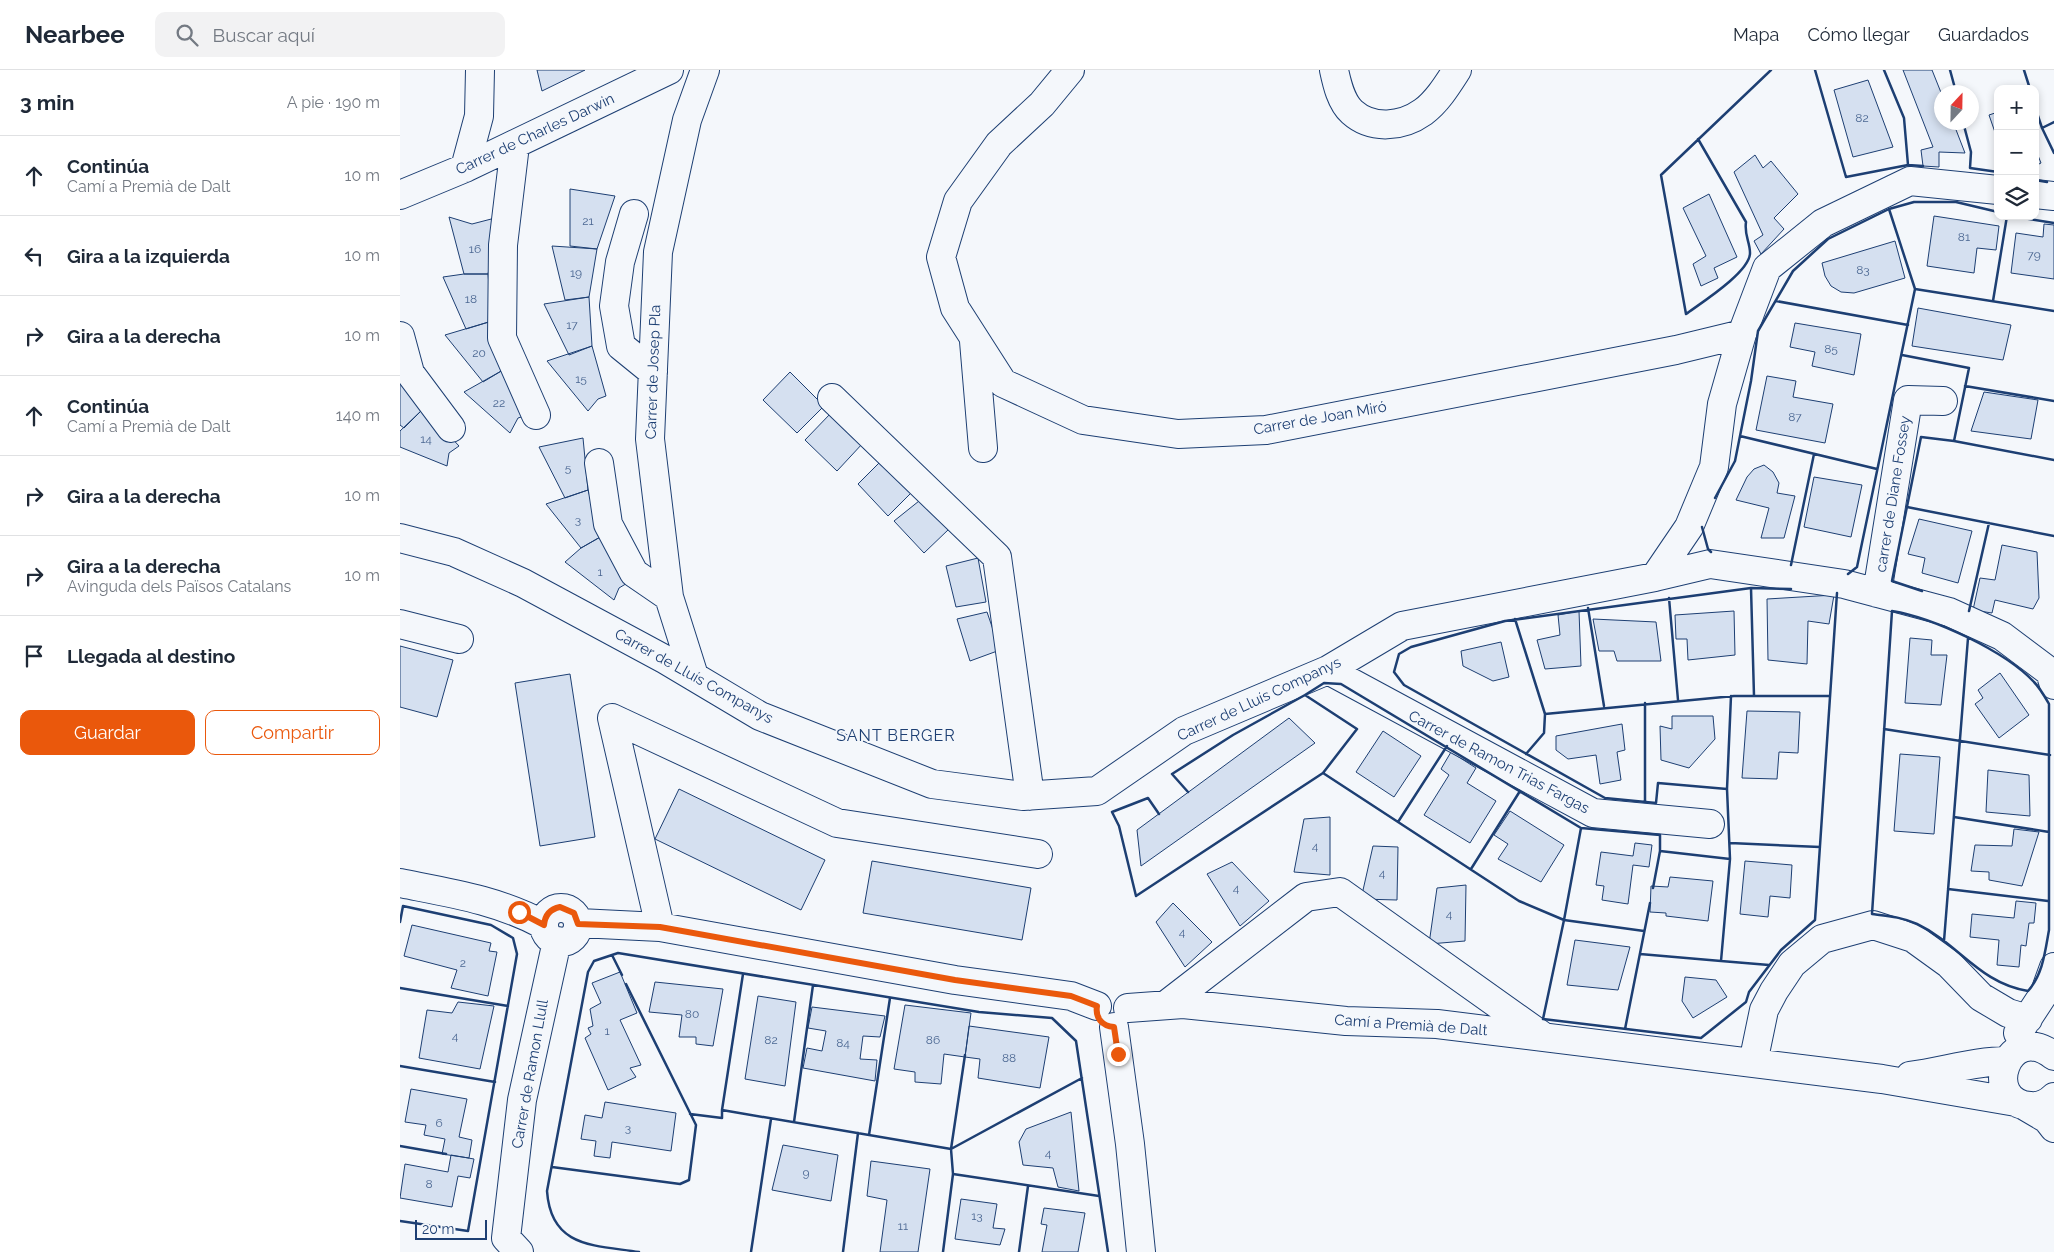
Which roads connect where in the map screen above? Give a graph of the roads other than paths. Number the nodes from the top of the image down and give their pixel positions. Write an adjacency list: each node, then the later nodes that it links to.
1 (480, 70): 8 (street)
2 (669, 70): 7 (street, Carrer de Charles Darwin)
3 (704, 70): 17 (street, Carrer de Josep Pla)
4 (1070, 70): 16 (street, Carrer de Joan Miró)
5 (1334, 70): 6 (street)
6 (1457, 70)
7 (514, 145): 8 (street, Carrer de Charles Darwin); 20 (street)
8 (465, 168): 11 (street, Carrer de Charles Darwin)
9 (1994, 190): 14 (street)
10 (2039, 194): 12 (street)
11 (400, 195)
12 (2054, 196)
13 (634, 214): 17 (street)
14 (1742, 334): 16 (street, Carrer de Joan Miró); 25 (street)
15 (400, 336): 21 (street)
16 (973, 337): 22 (street)
17 (653, 372): 27 (street, Carrer de Josep Pla)
18 (832, 398): 33 (street)
19 (1943, 402): 26 (street, carrer de Diane Fossey)
20 (536, 415)
21 (451, 428)
22 (983, 448)
23 (599, 462): 27 (street)
24 (400, 538): 31 (street, Carrer de Lluís Companys)
25 (1655, 577): 26 (street, Carrer de Lluís Companys); 30 (street, Carrer de Lluís Companys)
26 (1877, 592): 32 (street, Carrer de Lluís Companys)
27 (669, 597): 31 (street, Carrer de Josep Pla)
28 (400, 624): 29 (street)
29 (459, 639)
30 (1328, 670): 33 (street, Carrer de Lluís Companys); 34 (street, Carrer de Ramon Trias Fargas)
31 (694, 676): 33 (street, Carrer de Lluís Companys)
32 (2054, 685)
33 (1030, 796)
34 (1710, 824)
35 (1038, 854): 39 (street)
36 (400, 871): 38 (street)
37 (400, 883): 38 (street)
38 (485, 900): 40 (street)
39 (660, 927): 40 (street); 43 (street)
40 (550, 933): 53 (street, Carrer de Ramon Llull)
41 (2054, 967): 44 (street)
42 (1166, 1005): 43 (street, Camí a Premià de Dalt); 45 (street, Camí a Premià de Dalt); 45 (street)
43 (1121, 1017): 54 (street)
44 (2028, 1019): 47 (street); 48 (street)
45 (1543, 1037): 48 (street, Camí a Premià de Dalt)
46 (2054, 1056): 47 (street, Camí a Premià de Dalt)
47 (2008, 1059): 49 (street, Camí a Premià de Dalt); 51 (street)
48 (1753, 1063): 49 (street, Camí a Premià de Dalt)
49 (1882, 1079): 51 (street, Camí a Premià de Dalt)
50 (2054, 1097): 51 (street)
51 (2020, 1104): 52 (street, Camí a Premià de Dalt)
52 (2054, 1128)
53 (512, 1245)
54 (1141, 1252)

